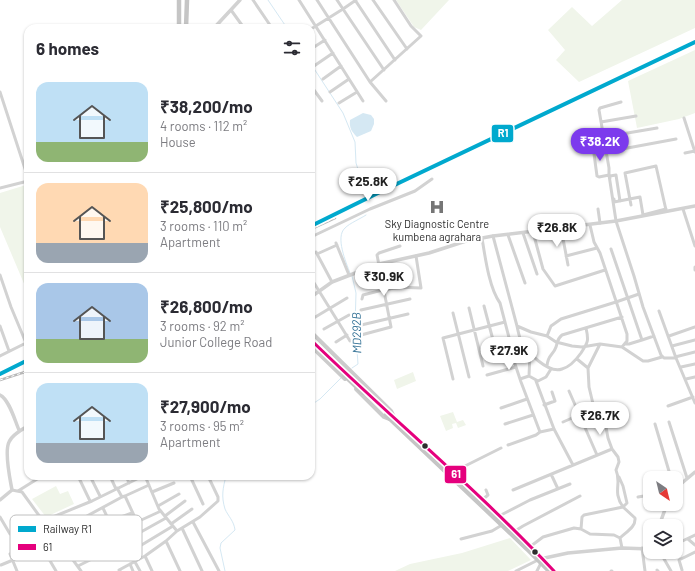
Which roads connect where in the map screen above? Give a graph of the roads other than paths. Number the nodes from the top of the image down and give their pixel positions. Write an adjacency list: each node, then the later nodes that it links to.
1 (179, 0): 14 (main road)
2 (187, 0): 15 (main road)
3 (240, 0): 12 (street)
4 (253, 0): 18 (street)
5 (299, 0): 19 (street)
6 (317, 0): 13 (street)
7 (337, 0): 11 (street)
8 (356, 0): 11 (street); 25 (street)
9 (373, 0): 23 (street)
10 (394, 0): 23 (street)
11 (343, 8): 13 (street); 28 (street)
12 (231, 10): 16 (street); 17 (street)
13 (329, 18): 20 (street); 31 (street)
14 (179, 24)
15 (186, 24)
16 (219, 24)
17 (241, 24)
18 (269, 24)
19 (315, 24)
20 (316, 26): 21 (street)
21 (325, 40): 22 (street); 24 (street)
22 (315, 46)
23 (407, 49): 25 (street)
24 (333, 53): 26 (street); 27 (street)
25 (395, 60): 28 (street)
26 (315, 65)
27 (342, 66): 29 (street); 30 (street)
28 (384, 70): 31 (street)
29 (323, 79)
30 (349, 79): 34 (street); 35 (street)
31 (370, 82): 38 (street)
32 (315, 91): 36 (street)
33 (0, 92): 51 (street)
34 (330, 92)
35 (357, 92): 37 (street); 40 (street)
36 (322, 101)
37 (363, 101)
38 (386, 101)
39 (621, 102): 43 (street)
40 (339, 103)
41 (636, 116): 43 (street)
42 (684, 118): 49 (street)
43 (601, 122): 46 (street)
44 (657, 128): 46 (street)
45 (591, 132): 52 (street)
46 (604, 137): 48 (street)
47 (676, 139): 48 (street)
48 (606, 152): 52 (street)
49 (695, 152): 50 (street)
50 (685, 153)
51 (24, 166)
52 (608, 175): 64 (street)
53 (432, 179): 70 (street)
54 (24, 182): 55 (street)
55 (0, 188)
56 (629, 199): 57 (street); 58 (street); 62 (street); 63 (street)
57 (620, 201): 57 (street)
58 (630, 205)
59 (695, 206): 61 (street)
60 (598, 209): 65 (street)
61 (683, 209): 62 (street); 75 (street)
62 (666, 211): 63 (street)
63 (657, 212): 64 (street)
64 (616, 221): 65 (street); 97 (street)
65 (600, 223): 66 (street)
66 (590, 224): 67 (street); 76 (street)
67 (561, 228): 68 (street); 79 (street)
68 (533, 232): 69 (street); 83 (street)
69 (524, 233): 71 (street); 86 (street)
70 (315, 235)
71 (508, 235): 72 (street); 92 (street)
72 (493, 236): 73 (street); 120 (street)
73 (482, 238): 78 (street); 116 (street)
74 (400, 246): 80 (street)
75 (695, 246)
76 (597, 248): 79 (street); 83 (street)
77 (611, 249): 99 (street)
78 (416, 256): 80 (street); 94 (street)
79 (566, 256): 81 (street)
80 (379, 264): 88 (street); 89 (street)
81 (568, 265)
82 (695, 267): 84 (street)
83 (605, 270): 102 (street)
84 (695, 270)
85 (396, 272): 89 (street)
86 (537, 274)
87 (0, 275): 128 (street)
88 (349, 275): 90 (street); 90 (street)
89 (382, 276): 91 (street); 94 (street)
90 (332, 282): 95 (street)
91 (358, 282)
92 (525, 283)
93 (315, 284): 95 (street)
94 (384, 289): 100 (street); 103 (street)
95 (320, 291): 96 (street); 105 (street)
96 (315, 294)
97 (639, 294): 99 (street); 131 (street)
98 (348, 298): 105 (street)
99 (628, 298): 102 (street); 133 (street)
100 (362, 299)
101 (410, 299): 103 (street)
102 (616, 302): 113 (street); 130 (street)
103 (387, 305): 107 (street); 114 (street)
104 (484, 306): 119 (street)
105 (330, 308): 112 (street); 115 (street)
106 (469, 308): 124 (street)
107 (361, 310)
108 (659, 311): 132 (street)
109 (453, 313): 125 (street)
110 (408, 314): 114 (street)
111 (349, 315): 115 (street)
112 (315, 317)
113 (622, 317): 122 (street); 141 (street)
114 (389, 319): 118 (street); 127 (street)
115 (338, 321): 123 (street); 126 (street)
116 (505, 322): 119 (street); 146 (street)
117 (0, 326): 147 (street)
118 (357, 326)
119 (490, 326): 124 (street); 150 (street)
120 (517, 326): 130 (street); 149 (street)
121 (695, 327): 132 (street)
122 (586, 328): 137 (street); 143 (street)
123 (324, 329)
124 (474, 330): 125 (street); 157 (street)
125 (458, 334): 164 (street); 166 (street)
126 (347, 335): 135 (street); 136 (street)
127 (361, 335)
128 (24, 336)
129 (315, 336): 181 (main road)
130 (547, 336): 137 (street)
131 (654, 336): 133 (street); 153 (street)
132 (668, 336): 142 (street)
133 (642, 340): 141 (street)
134 (695, 340): 142 (street)
135 (350, 341)
136 (336, 342)
137 (558, 342): 143 (street); 159 (street)
138 (24, 344): 147 (street)
139 (315, 344): 181 (main road)
140 (600, 344): 143 (street); 144 (street); 161 (street)
141 (626, 344): 144 (street)
142 (672, 346): 154 (street)
143 (585, 347): 155 (street)
144 (622, 347): 153 (street)
145 (315, 349): 181 (main road)
146 (512, 349)
147 (9, 351): 152 (street)
148 (695, 352): 154 (street)
149 (530, 353): 159 (street); 163 (street)
150 (497, 355)
151 (512, 355): 158 (street)
152 (0, 356)
153 (662, 357): 154 (street)
154 (676, 358): 160 (street)
155 (577, 359): 159 (street); 161 (street)
156 (695, 364): 160 (street)
157 (483, 366)
158 (516, 367): 162 (street); 167 (street)
159 (549, 367): 169 (street)
160 (681, 367): 168 (street)
161 (588, 368): 192 (street)
162 (487, 375)
163 (529, 376): 167 (street); 169 (street)
164 (469, 377)
165 (695, 377): 168 (street)
166 (453, 379)
167 (520, 379): 174 (street)
168 (686, 380): 173 (street)
169 (536, 381): 176 (street)
170 (569, 391): 180 (street)
171 (552, 392): 176 (street)
172 (0, 395): 188 (street)
173 (693, 397): 175 (street); 177 (street)
174 (527, 400): 178 (street); 179 (street)
175 (695, 403)
176 (544, 405): 187 (street)
177 (668, 406)
178 (501, 408)
179 (533, 415): 184 (street); 189 (street)
180 (579, 415): 182 (street); 193 (street)
181 (390, 416): 197 (main road)
182 (563, 422)
183 (669, 422): 200 (street)
184 (505, 424)
185 (655, 424): 195 (street)
186 (24, 428): 188 (street)
187 (554, 429): 189 (street); 194 (street)
188 (19, 430): 217 (street)
189 (540, 432): 190 (street)
190 (508, 445)
191 (501, 448): 197 (street)
192 (612, 448): 193 (street); 199 (street)
193 (597, 455): 194 (street)
194 (573, 465): 198 (street)
195 (669, 471)
196 (695, 472): 200 (street)
197 (451, 474): 229 (main road); 251 (main road)
198 (551, 474): 216 (street); 219 (street)
199 (618, 475): 234 (street); 234 (street)
200 (687, 478): 210 (street)
201 (36, 480): 220 (street)
202 (80, 480): 230 (street)
203 (92, 480): 223 (street)
204 (112, 480): 215 (street)
205 (128, 480): 211 (street)
206 (135, 480): 211 (street)
207 (146, 480): 214 (street)
208 (192, 480): 232 (street)
209 (210, 480): 249 (street)
210 (683, 482)
211 (129, 483): 215 (street)
212 (174, 483): 221 (street)
213 (570, 484): 216 (street)
214 (149, 485): 221 (street); 226 (street)
215 (117, 489): 223 (street); 226 (street)
216 (558, 489): 245 (street)
217 (12, 490): 220 (street); 228 (street)
218 (486, 490): 229 (street)
219 (513, 490)
220 (18, 491): 239 (street)
221 (152, 492): 233 (street)
222 (179, 494): 233 (street)
223 (100, 496): 230 (street)
224 (580, 496): 256 (street)
225 (643, 496): 227 (street)
226 (123, 497): 235 (street); 238 (street)
227 (638, 497)
228 (0, 499)
229 (482, 500): 245 (main road)
230 (90, 501): 240 (street)
231 (185, 501): 247 (street)
232 (203, 504)
233 (158, 506): 237 (street)
234 (623, 507): 253 (street); 259 (street)
235 (103, 508): 241 (street); 242 (street)
236 (192, 509): 250 (street)
237 (161, 511): 247 (street); 248 (street)
238 (132, 512): 243 (street); 244 (street)
239 (39, 515)
240 (57, 515)
241 (87, 515)
242 (106, 515)
243 (125, 515)
244 (133, 515)
245 (499, 516): 256 (main road)
246 (0, 517): 257 (street)
247 (166, 517): 250 (street); 254 (street)
248 (142, 520)
249 (193, 522): 252 (street); 293 (street)
250 (172, 525): 255 (street); 264 (street)
251 (502, 525): 260 (street); 273 (main road)
252 (182, 528): 255 (street); 292 (street)
253 (581, 529): 259 (street); 266 (street)
254 (142, 531)
255 (177, 531): 262 (street)
256 (515, 531): 266 (main road)
257 (10, 534)
258 (695, 535): 261 (street)
259 (620, 538): 267 (street)
260 (460, 539)
261 (688, 539): 263 (street); 265 (street)
262 (166, 541): 270 (street); 291 (street)
263 (683, 541)
264 (142, 545)
265 (695, 545)
266 (531, 546): 273 (main road)
267 (622, 548): 268 (street); 273 (street)
268 (642, 548): 298 (street)
269 (695, 552): 283 (street)
270 (145, 556): 271 (street); 290 (street)
271 (142, 558)
272 (664, 559): 299 (street)
273 (540, 560): 294 (street); 295 (street); 296 (main road); 297 (main road)
274 (10, 561): 281 (street)
275 (13, 561): 284 (street)
276 (50, 561): 285 (street)
277 (74, 561): 282 (street)
278 (88, 561): 282 (street)
279 (135, 562): 280 (street); 289 (street)
280 (130, 564): 287 (street); 288 (street)
281 (0, 565)
282 (78, 566): 286 (street)
283 (682, 570)
284 (17, 571)
285 (56, 571)
286 (81, 571)
287 (120, 571)
288 (133, 571)
289 (140, 571)
290 (152, 571)
291 (180, 571)
292 (202, 571)
293 (219, 571)
294 (516, 571)
295 (536, 571)
296 (549, 571)
297 (554, 571)
298 (645, 571)
299 (671, 571)

